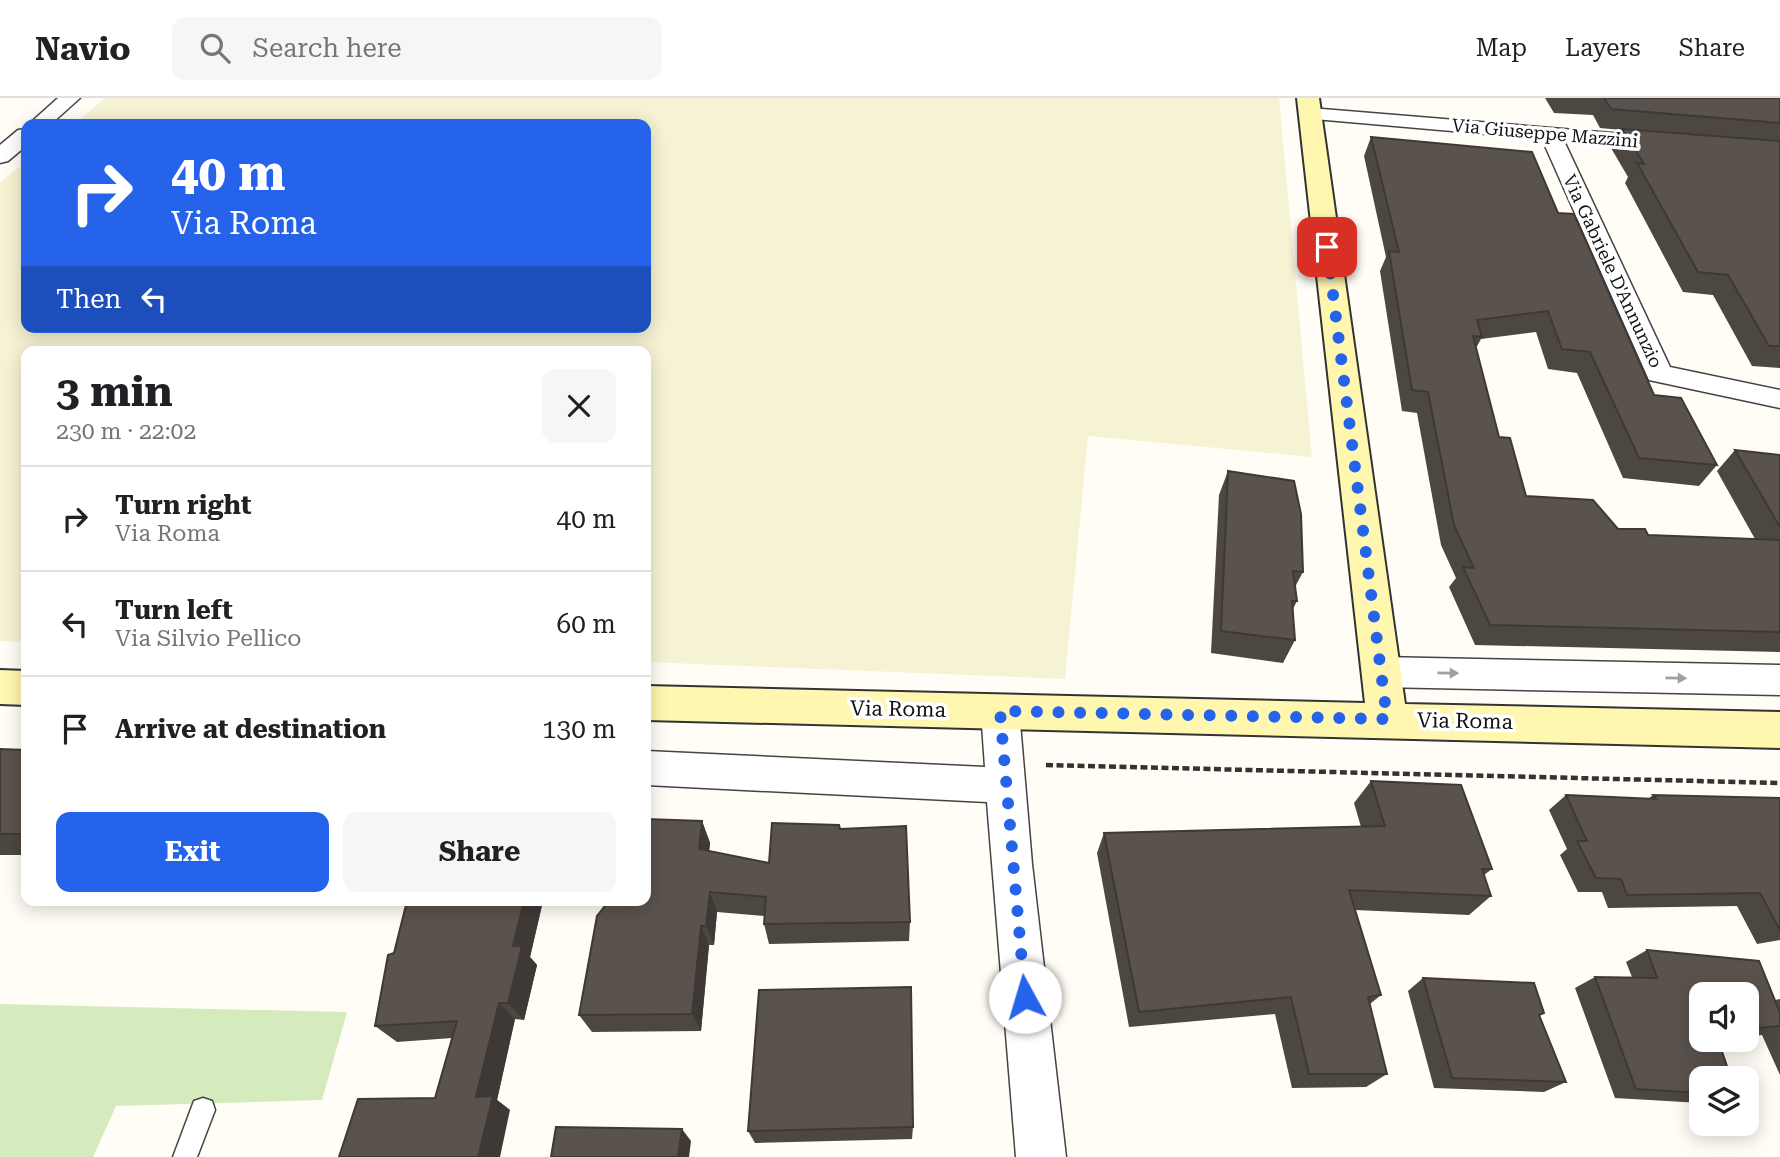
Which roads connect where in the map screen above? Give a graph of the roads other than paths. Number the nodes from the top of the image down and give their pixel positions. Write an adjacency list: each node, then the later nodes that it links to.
1 (70, 98): 3 (street)
2 (1309, 106): 4 (street, Via Giuseppe Mazzini); 9 (street)
3 (45, 119)
4 (1550, 134): 6 (street, Via Giuseppe Mazzini); 8 (street, Via Gabriele D'Annunzio)
5 (21, 139): 7 (street)
6 (1685, 144)
7 (0, 156)
8 (1780, 399)
9 (1380, 672): 10 (street, one-way to 10); 15 (street)
10 (1780, 680)
11 (0, 687): 12 (street)
12 (21, 688)
13 (651, 703): 14 (street, Via Roma)
14 (1000, 711): 15 (street, Via Roma); 18 (street)
15 (1387, 719): 16 (street, Via Roma)
16 (1780, 730)
17 (651, 768): 18 (street)
18 (1004, 785): 21 (street)
19 (203, 1110): 20 (lane)
20 (185, 1157)
21 (1041, 1157)

